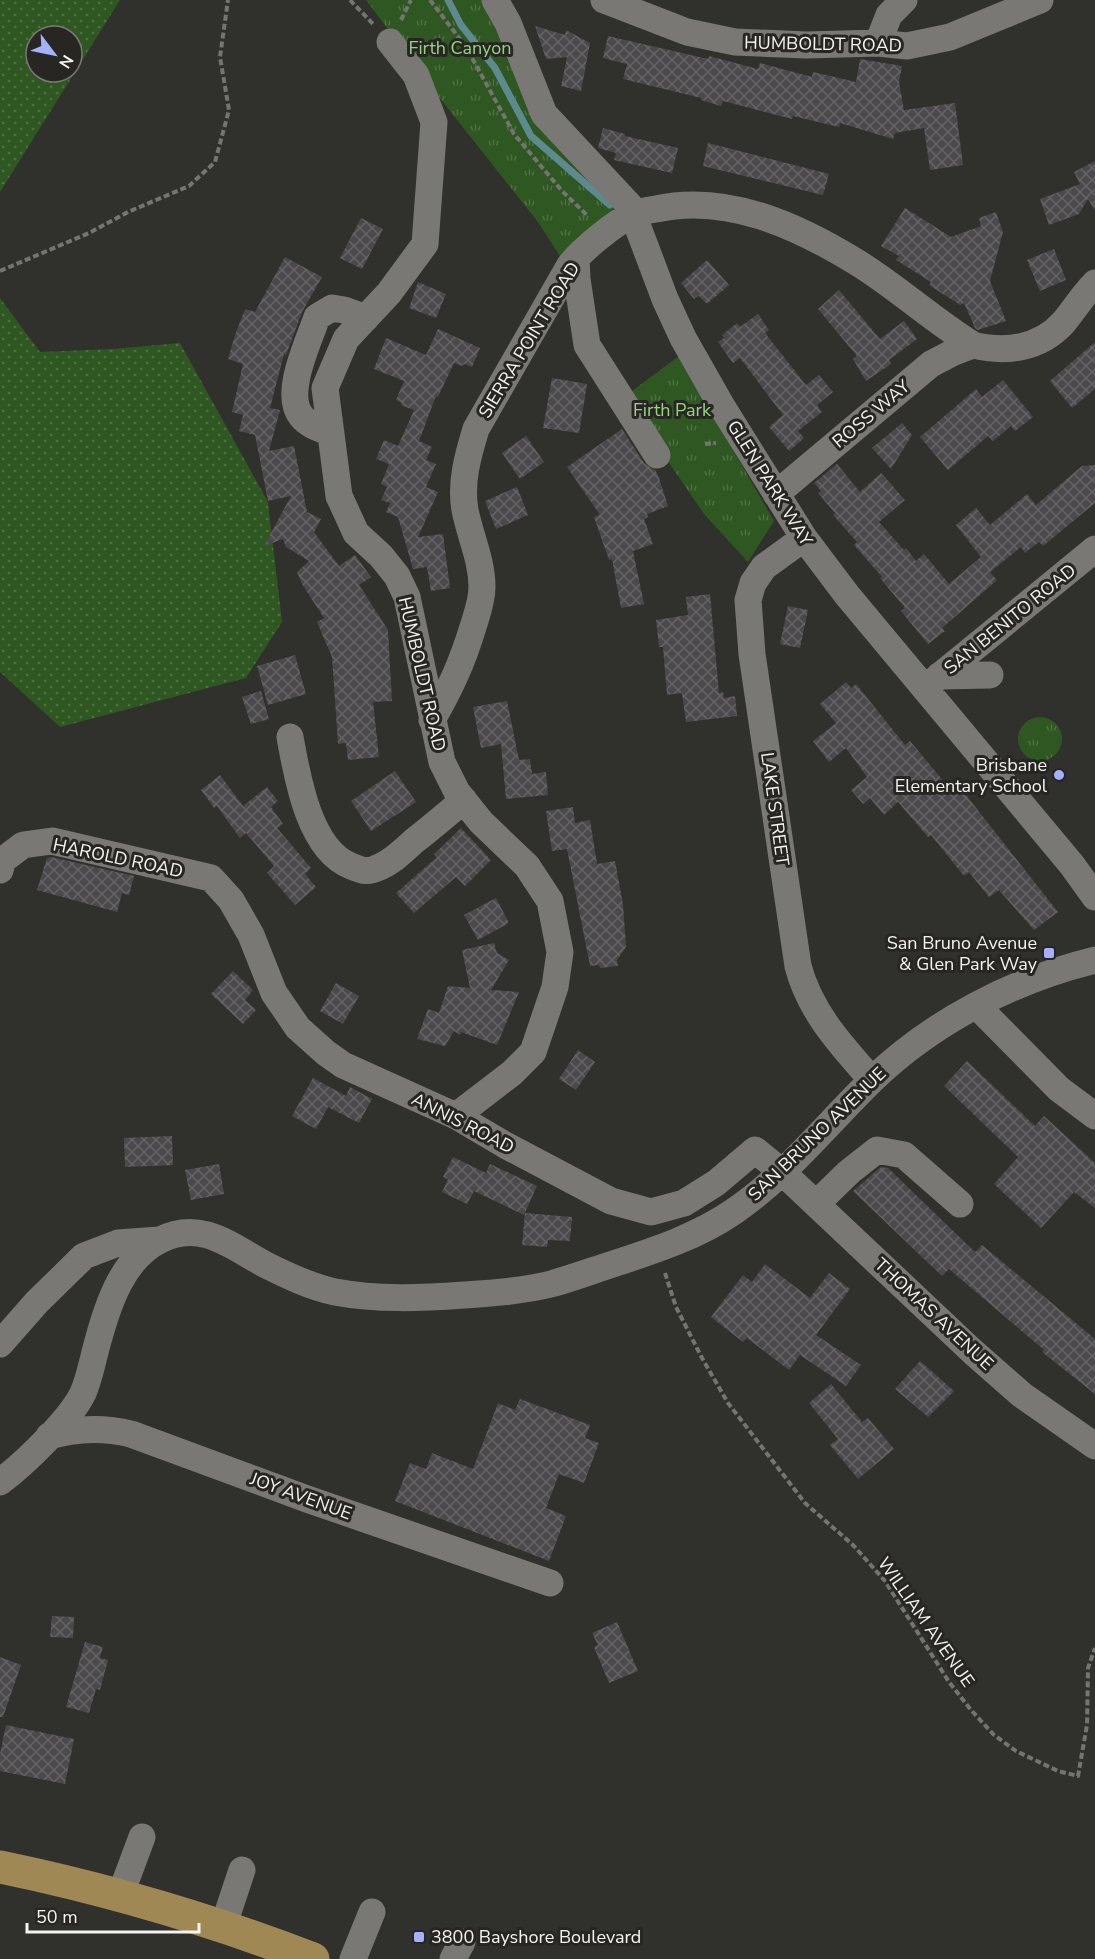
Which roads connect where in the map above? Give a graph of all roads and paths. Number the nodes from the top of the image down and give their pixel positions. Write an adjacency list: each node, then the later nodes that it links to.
1 (228, 0): 12 (path)
2 (350, 0): 8 (path)
3 (430, 0): 11 (path)
4 (495, 0): 10 (street, GLEN PARK WAY)
5 (604, 0): 9 (street, HUMBOLDT ROAD)
6 (904, 0): 9 (street)
7 (1040, 0): 9 (street, HUMBOLDT ROAD)
8 (390, 42): 14 (street, HUMBOLDT ROAD)
9 (878, 44)
10 (634, 214): 11 (street, SIERRA POINT ROAD); 15 (street, SIERRA POINT ROAD); 18 (street, GLEN PARK WAY)
11 (593, 250): 17 (street); 23 (street, SIERRA POINT ROAD)
12 (0, 271)
13 (1095, 283): 15 (street, SIERRA POINT ROAD)
14 (366, 318): 16 (street, HUMBOLDT ROAD); 16 (street)
15 (973, 345): 18 (street, ROSS WAY)
16 (330, 432): 23 (street, HUMBOLDT ROAD)
17 (657, 455)
18 (777, 494): 19 (street, GLEN PARK WAY)
19 (804, 538): 22 (street, GLEN PARK WAY); 31 (street, LAKE STREET)
20 (1090, 560): 22 (street, SAN BENITO ROAD)
21 (990, 675): 22 (street)
22 (932, 682): 28 (street, GLEN PARK WAY)
23 (432, 720): 25 (street, HUMBOLDT ROAD)
24 (290, 737): 25 (street)
25 (464, 800): 32 (street, HUMBOLDT ROAD)
26 (0, 870): 27 (street, HAROLD ROAD)
27 (211, 878): 32 (street, ANNIS ROAD)
28 (1095, 897)
29 (1095, 960): 30 (street, SAN BRUNO AVENUE)
30 (977, 1006): 31 (street, SAN BRUNO AVENUE); 33 (street)
31 (872, 1080): 34 (street, SAN BRUNO AVENUE)
32 (456, 1116): 34 (street, ANNIS ROAD)
33 (1095, 1116)
34 (782, 1172): 35 (street, THOMAS AVENUE); 38 (street, SAN BRUNO AVENUE)
35 (816, 1204): 36 (street); 41 (street, THOMAS AVENUE)
36 (960, 1204)
37 (159, 1240): 38 (street, SAN BRUNO AVENUE); 39 (street); 40 (street, SAN BRUNO AVENUE)
38 (658, 1249): 44 (path, WILLIAM AVENUE)
39 (0, 1344)
40 (49, 1436): 42 (street, SAN BRUNO AVENUE); 43 (street, JOY AVENUE)
41 (1095, 1446)
42 (0, 1482)
43 (550, 1583)
44 (1095, 1648)
45 (142, 1837): 48 (street)
46 (0, 1867): 48 (main road)
47 (242, 1870): 50 (street)
48 (120, 1896): 50 (main road)
49 (372, 1912): 52 (street)
50 (223, 1927): 51 (main road)
51 (313, 1959)
52 (353, 1959)

